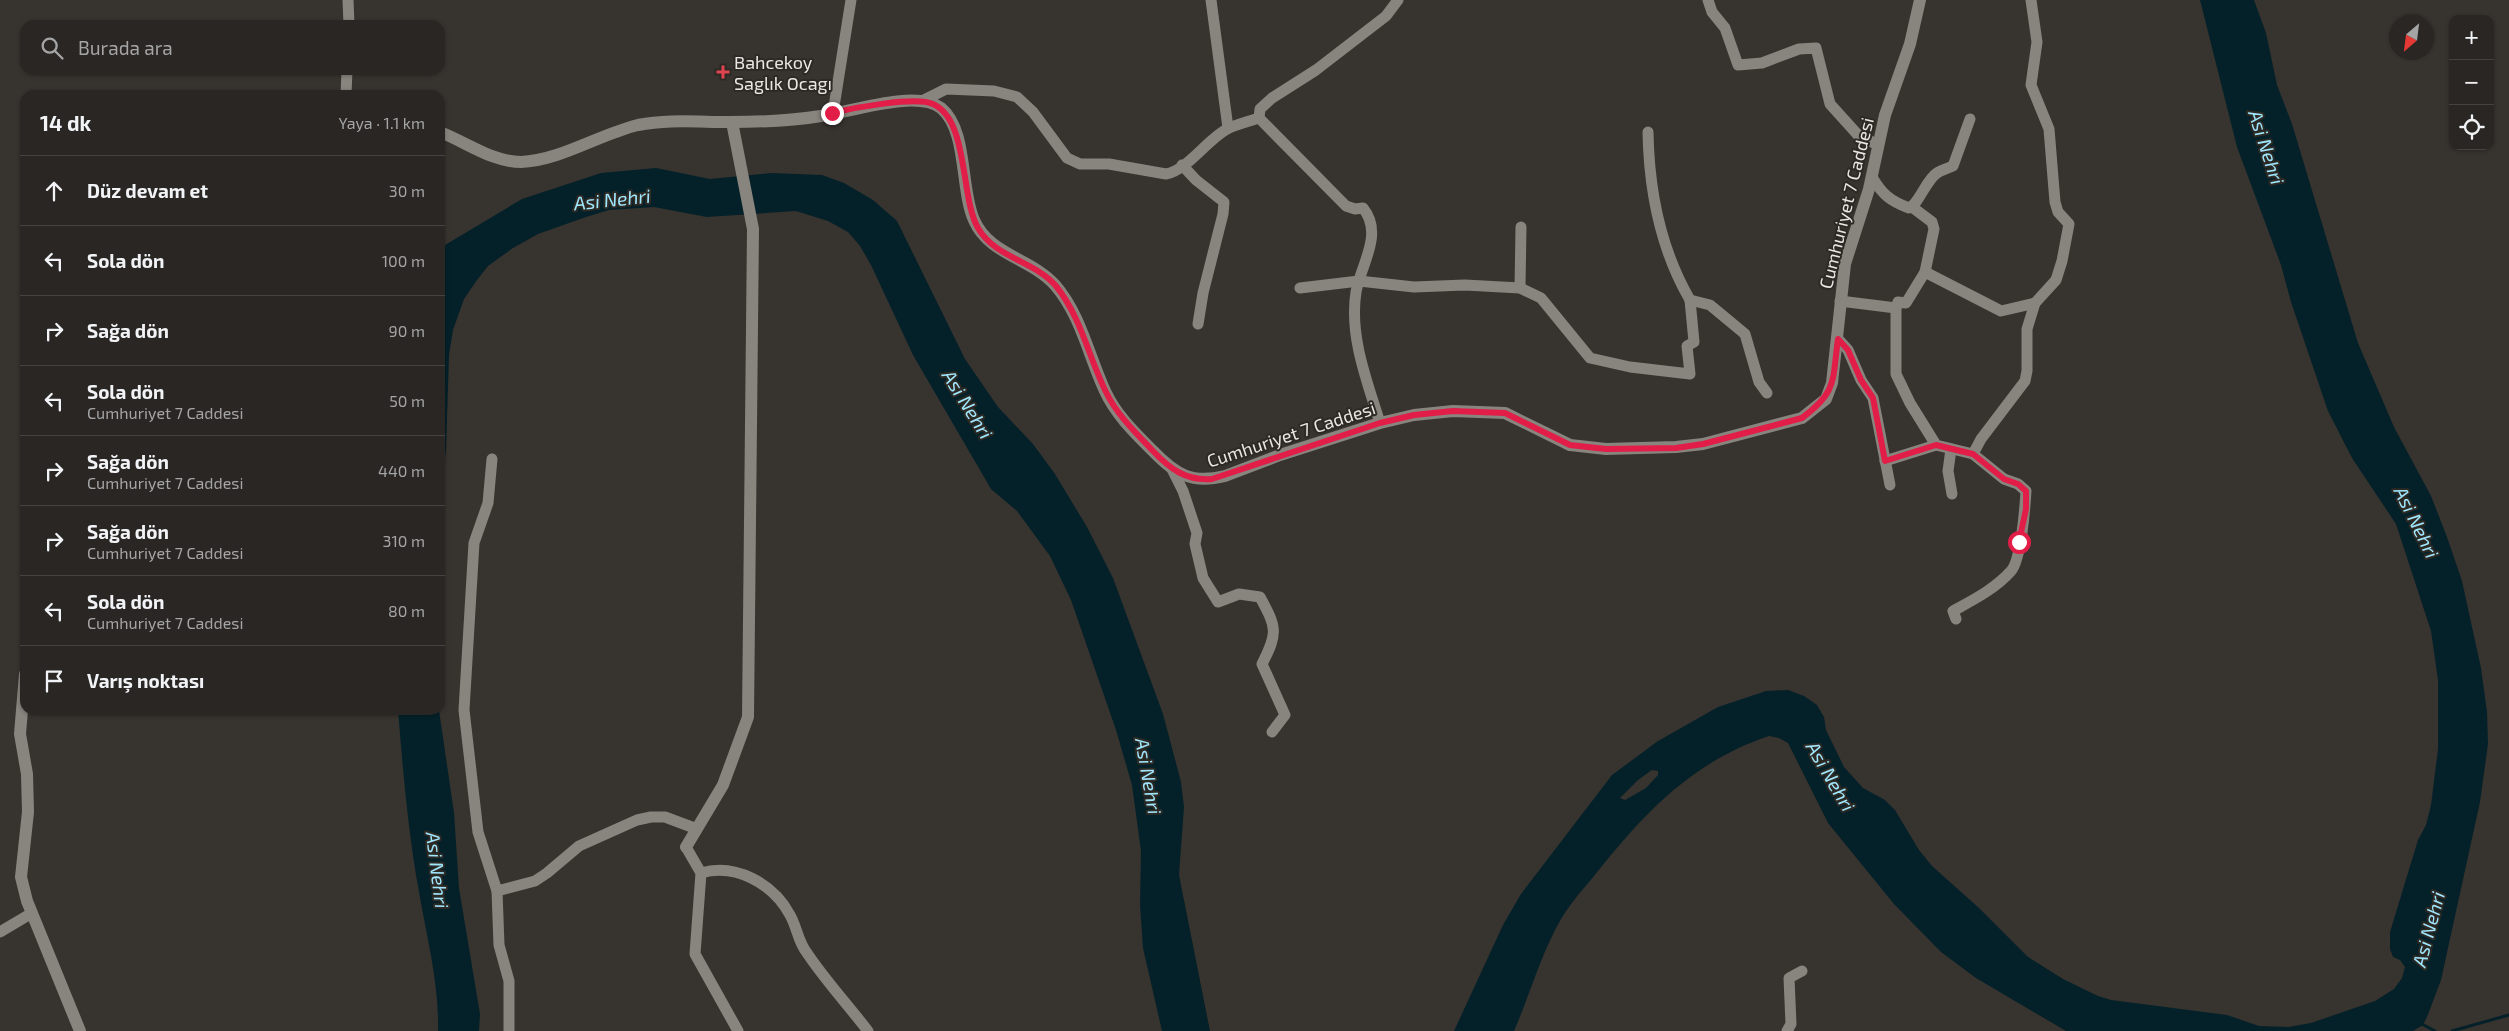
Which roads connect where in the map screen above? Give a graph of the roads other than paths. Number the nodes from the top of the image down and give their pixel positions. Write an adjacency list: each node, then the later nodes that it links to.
1 (348, 0): 8 (street)
2 (851, 0): 12 (street)
3 (1210, 0): 16 (street)
4 (1398, 0): 13 (street)
5 (1708, 0): 19 (street)
6 (1920, 0): 19 (main road, Cumhuriyet 7 Caddesi)
7 (2031, 0): 30 (street)
8 (349, 20)
9 (347, 75): 10 (street)
10 (346, 90)
11 (922, 101): 12 (main road); 20 (street); 41 (main road, Cumhuriyet 7 Caddesi)
12 (832, 113): 15 (main road)
13 (1259, 118): 16 (street); 25 (street)
14 (1970, 119): 22 (street)
15 (732, 122): 18 (main road); 47 (main road)
16 (1228, 128): 20 (street)
17 (1648, 132): 28 (street)
18 (445, 134)
19 (1878, 145): 21 (main road, Cumhuriyet 7 Caddesi)
20 (1182, 165): 32 (street)
21 (1872, 177): 22 (street); 29 (main road, Cumhuriyet 7 Caddesi)
22 (1912, 207): 24 (street)
23 (1521, 227): 27 (street)
24 (1925, 272): 30 (street); 31 (street)
25 (1359, 281): 26 (street); 27 (street); 35 (street)
26 (1300, 288)
27 (1520, 288): 28 (street)
28 (1690, 300): 34 (street)
29 (1840, 301): 31 (street); 33 (main road, Cumhuriyet 7 Caddesi)
30 (2035, 303): 38 (street)
31 (1896, 308): 36 (street)
32 (1198, 324)
33 (1838, 339): 35 (main road, Cumhuriyet 7 Caddesi); 40 (street)
34 (1767, 393)
35 (1380, 423): 41 (main road, Cumhuriyet 7 Caddesi)
36 (1936, 445): 37 (street); 40 (street)
37 (1951, 449): 38 (street); 43 (street)
38 (1973, 454): 44 (street)
39 (492, 459): 50 (street)
40 (1885, 461): 42 (street)
41 (1172, 468): 46 (street)
42 (1890, 485)
43 (1952, 494)
44 (1956, 619)
45 (22, 715): 51 (main road)
46 (1272, 732)
47 (697, 829): 48 (main road); 50 (street)
48 (686, 847): 49 (street)
49 (700, 873): 56 (street); 57 (street)
50 (497, 891): 55 (street)
51 (32, 913): 52 (street); 54 (main road)
52 (0, 932)
53 (1802, 971): 58 (street)
54 (80, 1031)
55 (509, 1031)
56 (738, 1031)
57 (868, 1031)
58 (1787, 1031)

